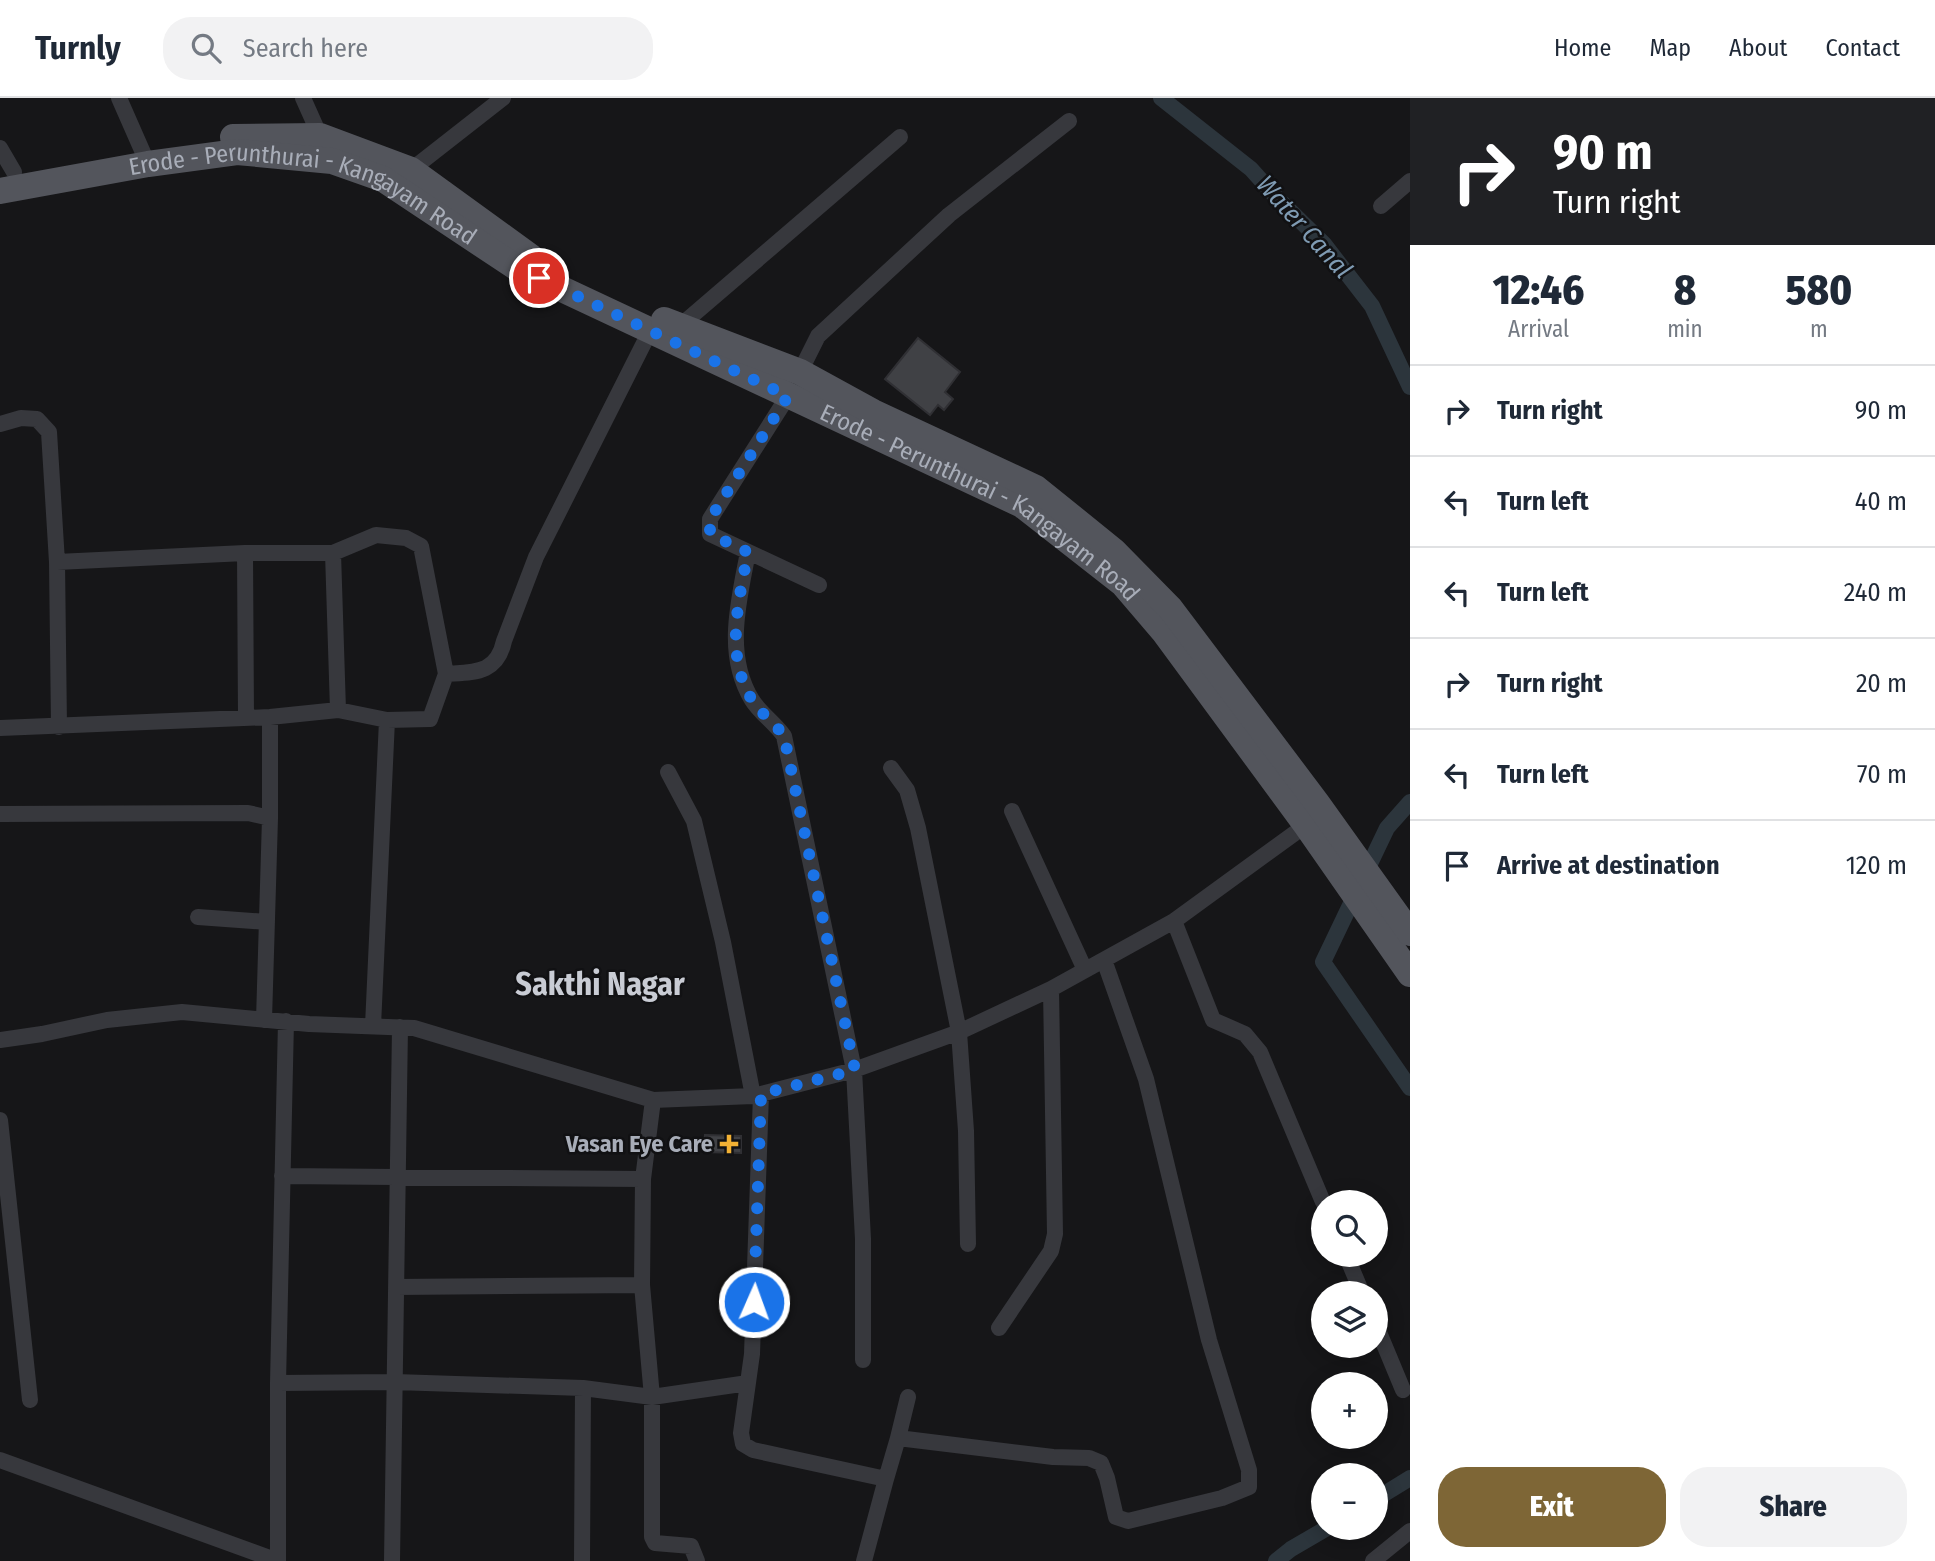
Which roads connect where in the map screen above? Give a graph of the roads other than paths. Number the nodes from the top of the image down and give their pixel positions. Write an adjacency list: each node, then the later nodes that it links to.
1 (119, 98): 8 (street)
2 (303, 98): 5 (street)
3 (503, 98): 9 (street)
4 (1069, 121): 15 (street)
5 (320, 136): 8 (main road, Erode - Perunthurai - Kangayam Road); 9 (main road, Erode - Perunthurai - Kangayam Road)
6 (900, 137): 13 (street)
7 (0, 148): 10 (street)
8 (145, 157): 10 (main road, Erode - Perunthurai - Kangayam Road); 14 (main road, Erode - Perunthurai - Kangayam Road)
9 (411, 170): 13 (main road, Erode - Perunthurai - Kangayam Road)
10 (5, 179)
11 (1410, 181): 12 (street)
12 (1381, 206)
13 (680, 326): 15 (main road, Erode - Perunthurai - Kangayam Road)
14 (650, 331): 16 (main road, Erode - Perunthurai - Kangayam Road); 24 (street)
15 (800, 372): 18 (main road, Erode - Perunthurai - Kangayam Road)
16 (788, 396): 18 (main road, Erode - Perunthurai - Kangayam Road); 19 (street)
17 (0, 424): 22 (street)
18 (1049, 512): 36 (main road, Erode - Perunthurai - Kangayam Road); 37 (main road, Erode - Perunthurai - Kangayam Road)
19 (748, 552): 23 (street); 53 (street)
20 (245, 553): 21 (street); 22 (street); 27 (street)
21 (333, 553): 24 (street); 25 (street)
22 (57, 562): 29 (street)
23 (819, 585)
24 (446, 674): 28 (street)
25 (338, 710): 26 (street); 28 (street)
26 (270, 717): 27 (street); 35 (street)
27 (246, 718): 29 (street)
28 (387, 720): 49 (street)
29 (59, 727): 30 (street)
30 (0, 728)
31 (891, 768): 51 (street)
32 (667, 772): 54 (street)
33 (1012, 811): 44 (street)
34 (0, 814): 35 (street)
35 (270, 818): 41 (street)
36 (1306, 825): 37 (main road, Erode - Perunthurai - Kangayam Road); 40 (street)
37 (1339, 852): 39 (main road, Erode - Perunthurai - Kangayam Road)
38 (198, 917): 41 (street)
39 (1384, 917): 42 (main road, Erode - Perunthurai - Kangayam Road); 45 (main road, Erode - Perunthurai - Kangayam Road)
40 (1174, 921): 43 (street); 60 (street)
41 (267, 922): 47 (street)
42 (1410, 933)
43 (1104, 960): 44 (street); 76 (street)
44 (1085, 970): 46 (street)
45 (1410, 974)
46 (1051, 989): 51 (street); 65 (street)
47 (264, 1020): 48 (street); 52 (street)
48 (286, 1021): 49 (street); 57 (street)
49 (373, 1026): 50 (street)
50 (400, 1027): 55 (street); 58 (street)
51 (959, 1032): 53 (street); 61 (street)
52 (0, 1040)
53 (855, 1070): 54 (street); 67 (street)
54 (757, 1095): 55 (street); 70 (street)
55 (653, 1100): 59 (street)
56 (0, 1119): 62 (street)
57 (282, 1176): 58 (street); 69 (street)
58 (398, 1176): 59 (street); 64 (street)
59 (643, 1179): 63 (street)
60 (1318, 1190)
61 (968, 1244)
62 (8, 1266): 75 (street)
63 (642, 1284): 64 (street); 73 (street)
64 (396, 1287): 68 (street)
65 (999, 1328)
66 (1388, 1354): 72 (street)
67 (863, 1360)
68 (395, 1382): 69 (street); 71 (street); 81 (street)
69 (278, 1383): 80 (street)
70 (748, 1383): 73 (street); 78 (street)
71 (583, 1388): 73 (street); 82 (street)
72 (1403, 1390)
73 (652, 1397): 83 (street)
74 (908, 1397): 76 (street)
75 (30, 1400)
76 (898, 1438): 78 (street)
77 (0, 1461): 80 (street)
78 (886, 1479): 84 (street)
79 (1408, 1538): 85 (street)
80 (278, 1561)
81 (392, 1561)
82 (582, 1561)
83 (696, 1561)
84 (863, 1561)
85 (1373, 1561)

